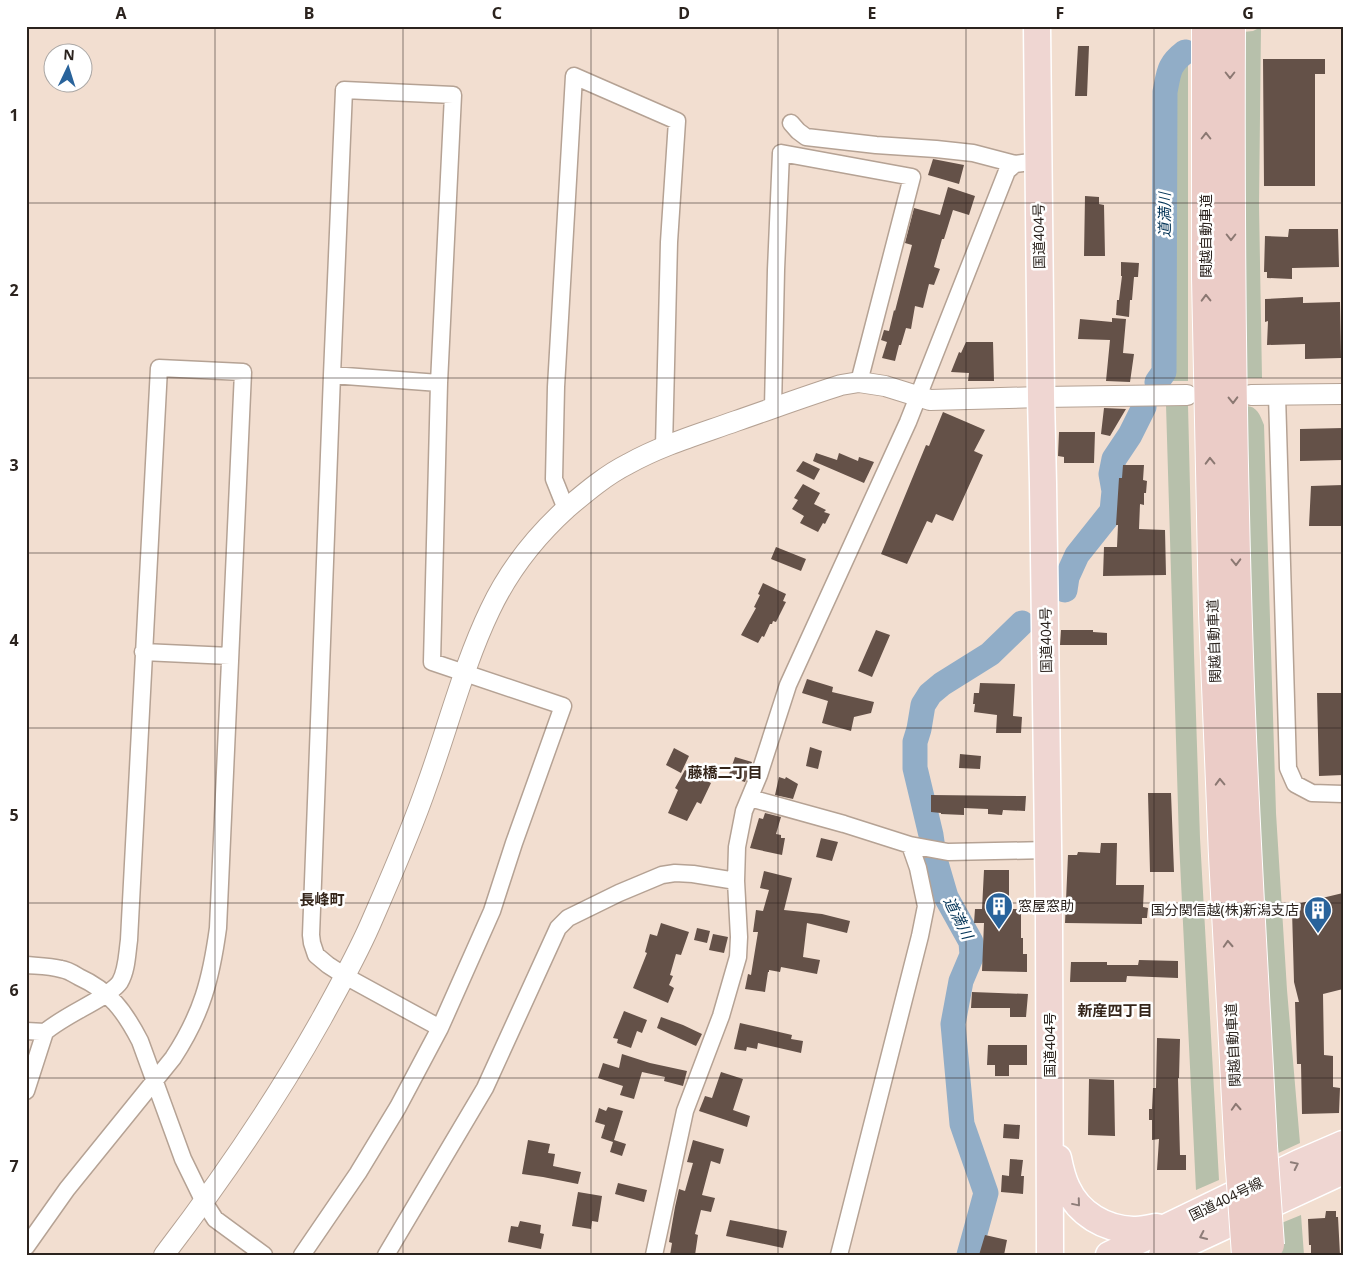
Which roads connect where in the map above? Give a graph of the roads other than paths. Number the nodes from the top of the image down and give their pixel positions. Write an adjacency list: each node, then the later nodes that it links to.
1 (1037, 26): 5 (highway, 国道404号)
2 (1206, 26): 36 (highway, 関越自動車道, one-way to 2)
3 (1231, 26): 36 (highway, 関越自動車道, one-way to 36)
4 (791, 124): 5 (street)
5 (1027, 163): 13 (street); 14 (highway, 国道404号)
6 (332, 375): 8 (street); 8 (street); 27 (street)
7 (859, 382): 13 (street); 15 (street); 15 (street)
8 (439, 383): 20 (street)
9 (1343, 394): 12 (street)
10 (1187, 395): 14 (street)
11 (1251, 395): 12 (street)
12 (1277, 395): 21 (street)
13 (917, 397): 14 (street); 22 (street)
14 (1041, 397): 24 (highway, 国道404号)
15 (773, 408): 16 (street)
16 (664, 447): 17 (street); 17 (street)
17 (566, 509): 20 (street)
18 (143, 652): 19 (street); 19 (street); 28 (street)
19 (230, 656): 32 (street)
20 (465, 672): 27 (street); 29 (street)
21 (1343, 794)
22 (750, 798): 23 (street); 25 (street)
23 (910, 845): 24 (street); 47 (street)
24 (1048, 850): 34 (highway, 国道404号)
25 (736, 881): 45 (street); 46 (street)
26 (26, 965): 28 (street)
27 (345, 976): 29 (street); 38 (street)
28 (107, 994): 31 (street); 32 (street)
29 (440, 1028): 44 (street)
30 (26, 1031): 31 (street)
31 (45, 1032): 33 (street)
32 (155, 1081): 38 (street); 40 (street)
33 (26, 1091)
34 (1050, 1125): 39 (highway, one-way to 39); 48 (highway, 国道404号)
35 (1343, 1144): 39 (highway, 国道404号線, one-way to 35)
36 (1251, 1151): 41 (highway, 関越自動車道, bridge)
37 (1343, 1171): 50 (highway, 国道404号線, one-way to 50)
38 (204, 1202): 42 (street); 43 (street)
39 (1173, 1225): 49 (highway, 国道404号線)
40 (26, 1247)
41 (1262, 1252)
42 (164, 1255)
43 (264, 1255)
44 (302, 1255)
45 (386, 1255)
46 (654, 1255)
47 (839, 1255)
48 (1050, 1255)
49 (1109, 1255)
50 (1162, 1255)

